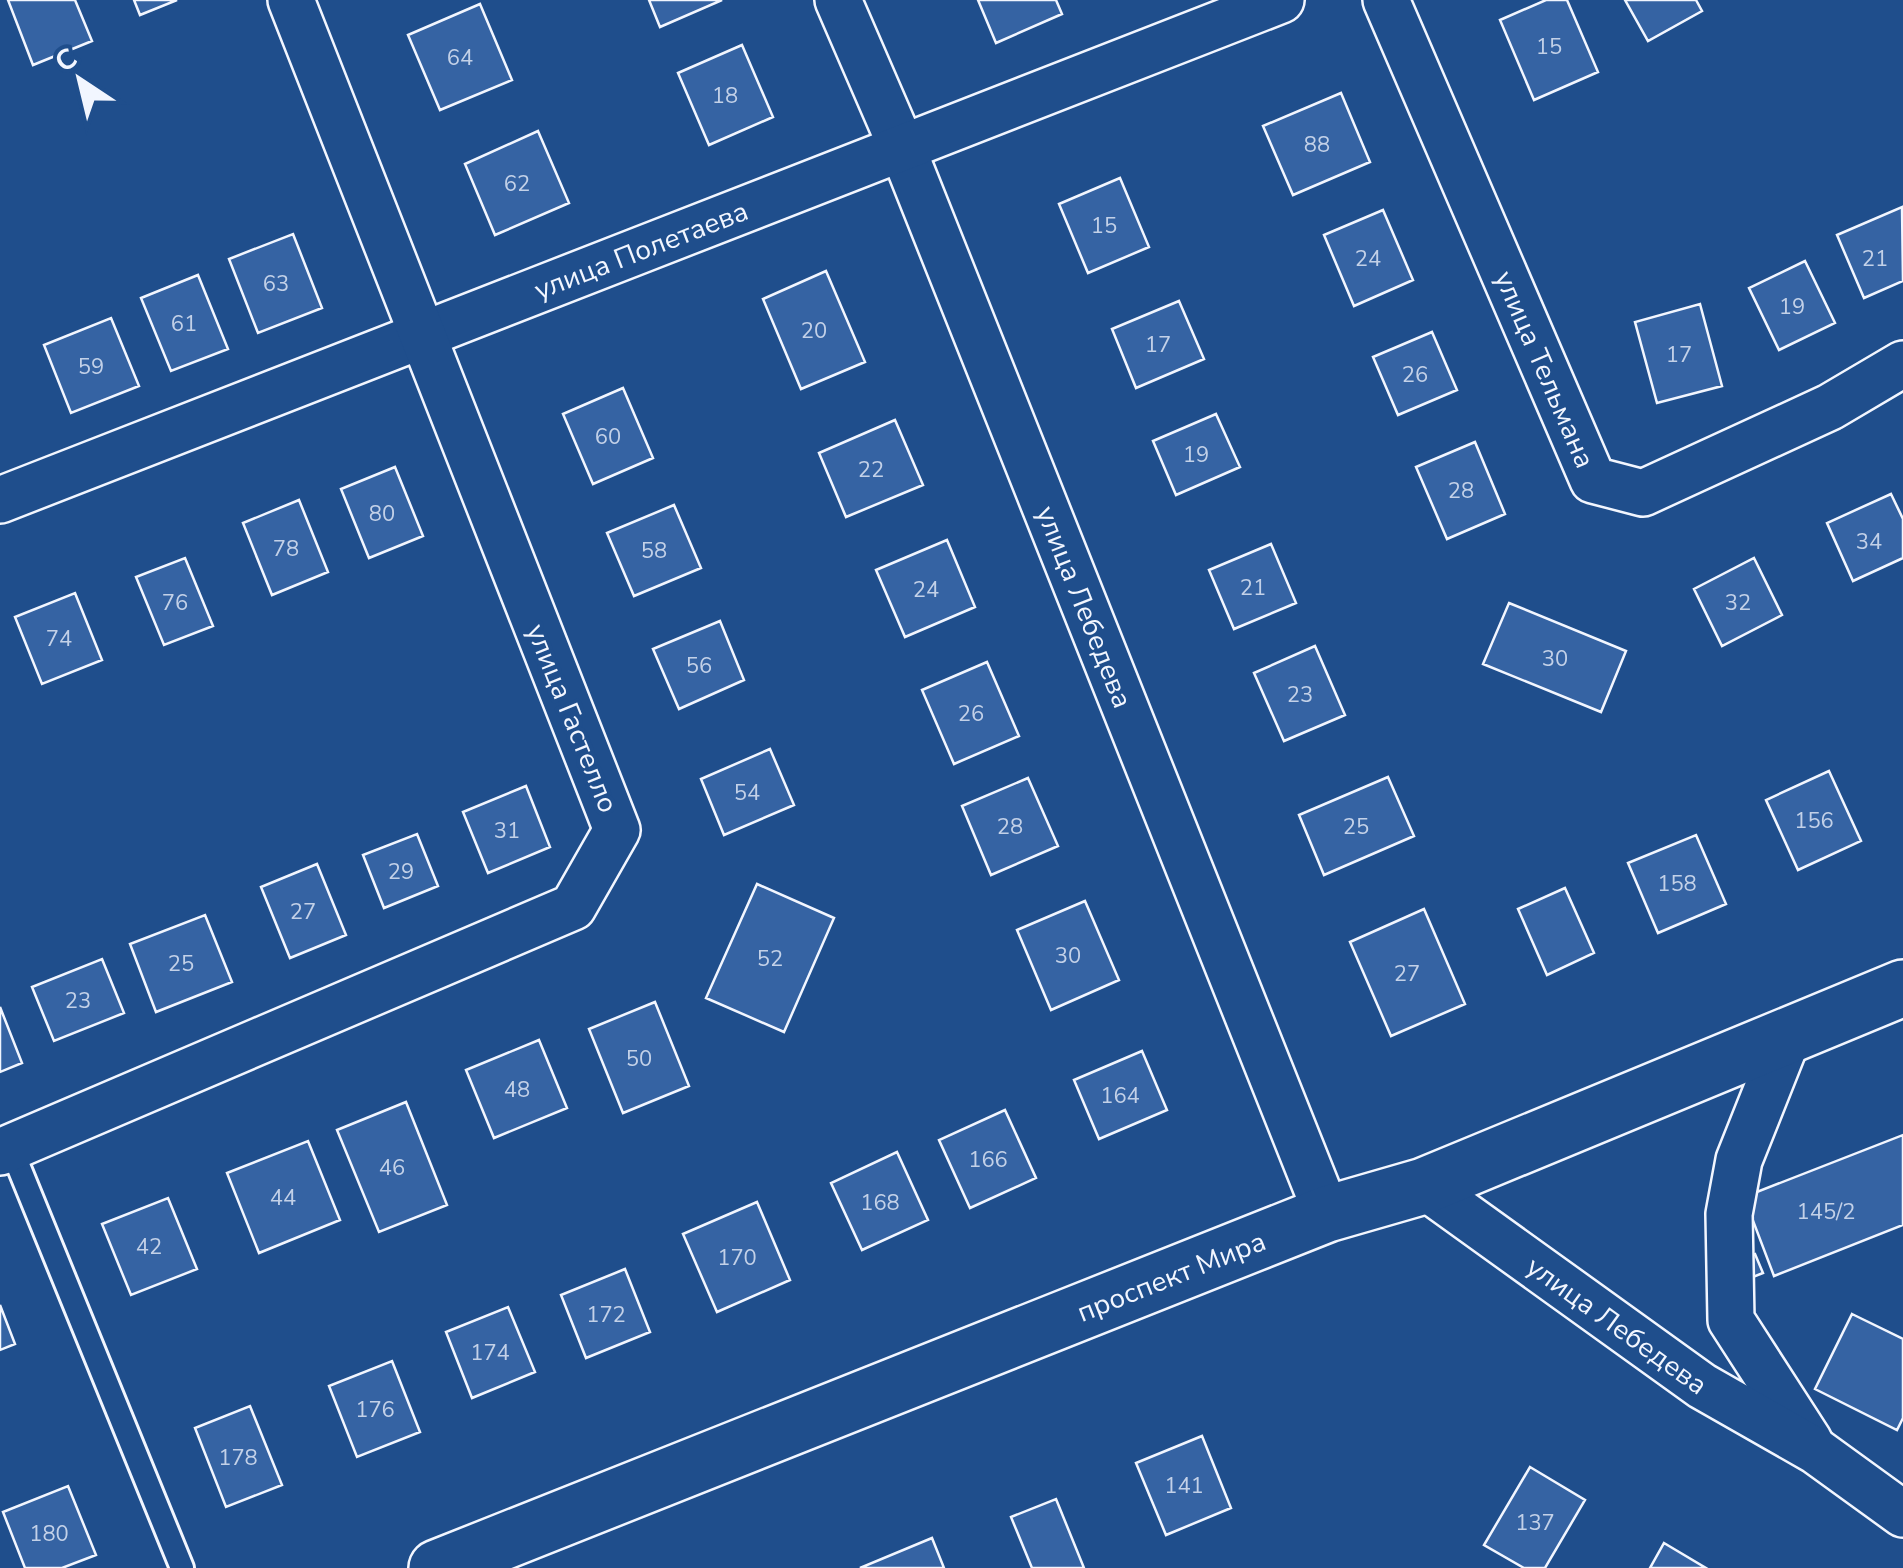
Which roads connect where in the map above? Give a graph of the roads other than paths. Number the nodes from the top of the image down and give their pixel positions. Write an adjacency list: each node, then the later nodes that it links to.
1 (291, 0): 6 (street, улица Гастелло)
2 (838, 0): 5 (street, улица Лебедева)
3 (1281, 0): 5 (street, улица Полетаева)
4 (1386, 0): 7 (street, улица Тельмана)
5 (903, 150): 6 (street, улица Полетаева); 13 (street, улица Лебедева)
6 (420, 333): 8 (street, улица Полетаева); 11 (street, улица Гастелло)
7 (1903, 364)
8 (0, 500)
9 (1903, 988): 10 (main road, проспект Мира)
10 (1788, 1038): 12 (main road, проспект Мира); 14 (street, улица Лебедева)
11 (6, 1150): 16 (lane)
12 (1424, 1186): 13 (main road, проспект Мира); 14 (street, улица Лебедева)
13 (1327, 1214): 17 (main road, проспект Мира)
14 (1816, 1451): 15 (street, улица Лебедева)
15 (1903, 1514)
16 (182, 1568)
17 (437, 1568)

